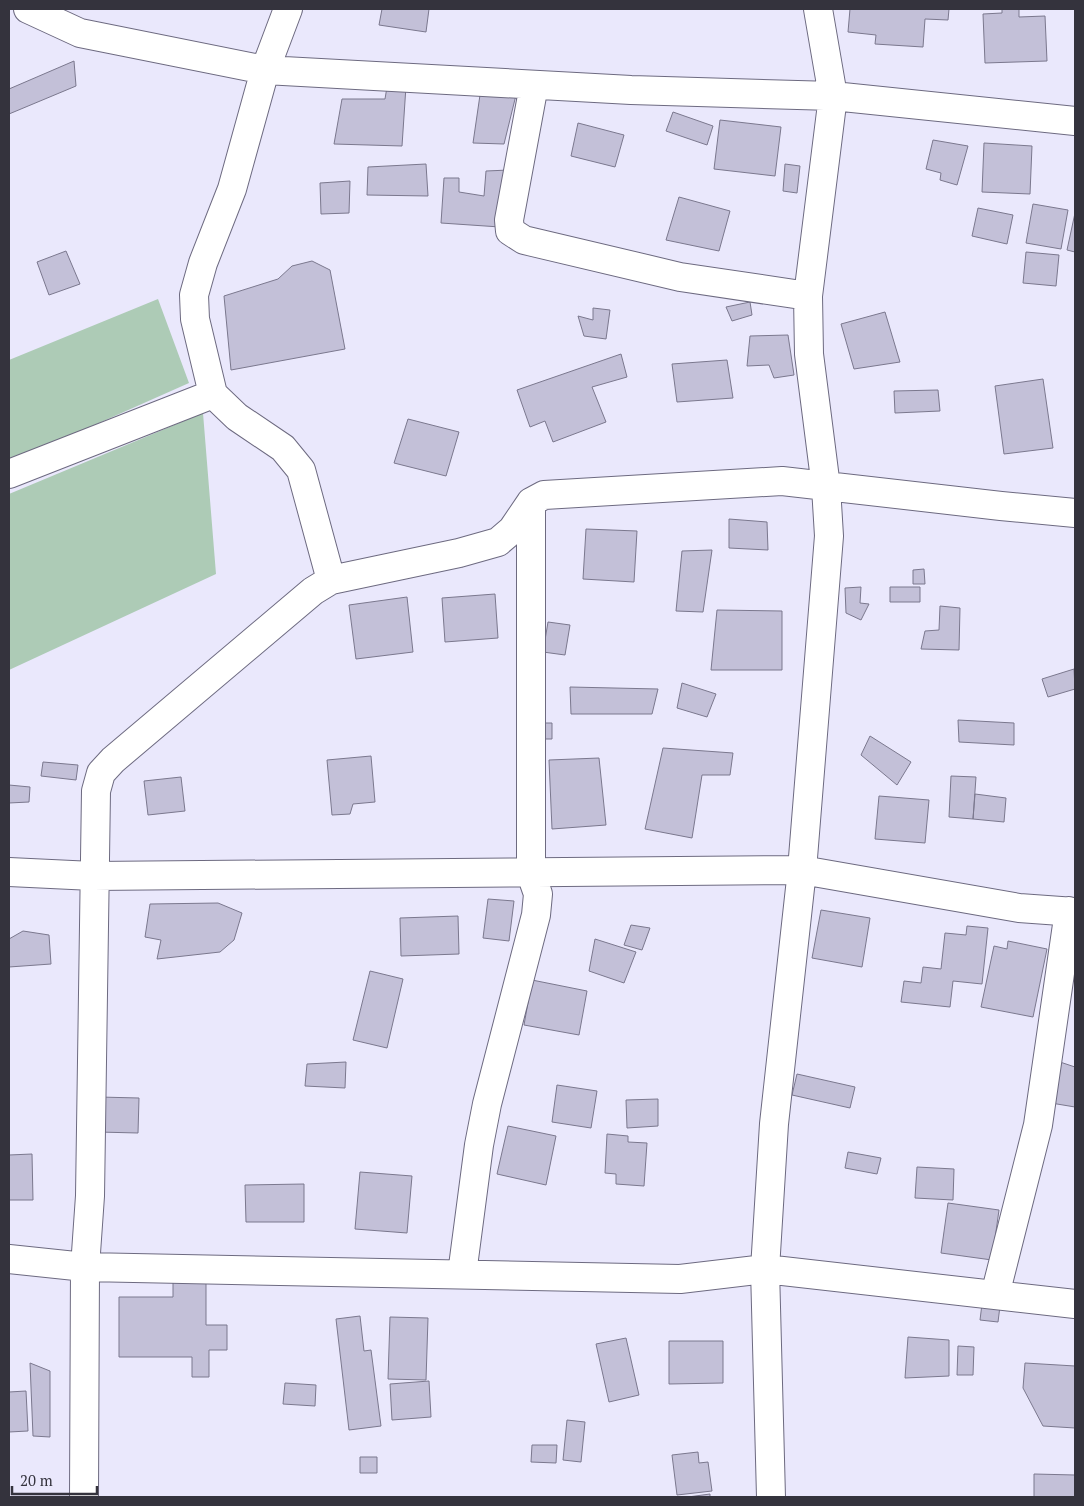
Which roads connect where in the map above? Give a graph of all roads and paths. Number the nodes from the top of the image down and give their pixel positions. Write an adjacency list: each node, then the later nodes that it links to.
1 (28, 9): 4 (street)
2 (288, 9): 4 (street)
3 (818, 9): 6 (street)
4 (265, 70): 5 (street); 9 (street)
5 (534, 85): 6 (street); 8 (street)
6 (834, 96): 7 (street); 8 (street)
7 (1075, 121)
8 (808, 296): 11 (street)
9 (213, 394): 10 (street); 14 (street)
10 (9, 474)
11 (826, 487): 12 (street); 13 (street); 15 (street)
12 (531, 502): 14 (street); 17 (street)
13 (1075, 513)
14 (331, 580): 18 (street)
15 (802, 870): 17 (street); 19 (street); 22 (street)
16 (9, 872): 18 (street)
17 (531, 874): 18 (street); 23 (street)
18 (93, 876): 21 (street)
19 (1072, 912): 24 (street)
20 (9, 1259): 21 (street)
21 (85, 1267): 23 (street); 26 (street)
22 (765, 1269): 23 (street); 24 (street); 27 (street)
23 (462, 1274)
24 (996, 1295): 25 (street)
25 (1075, 1304)
26 (84, 1497)
27 (771, 1497)

